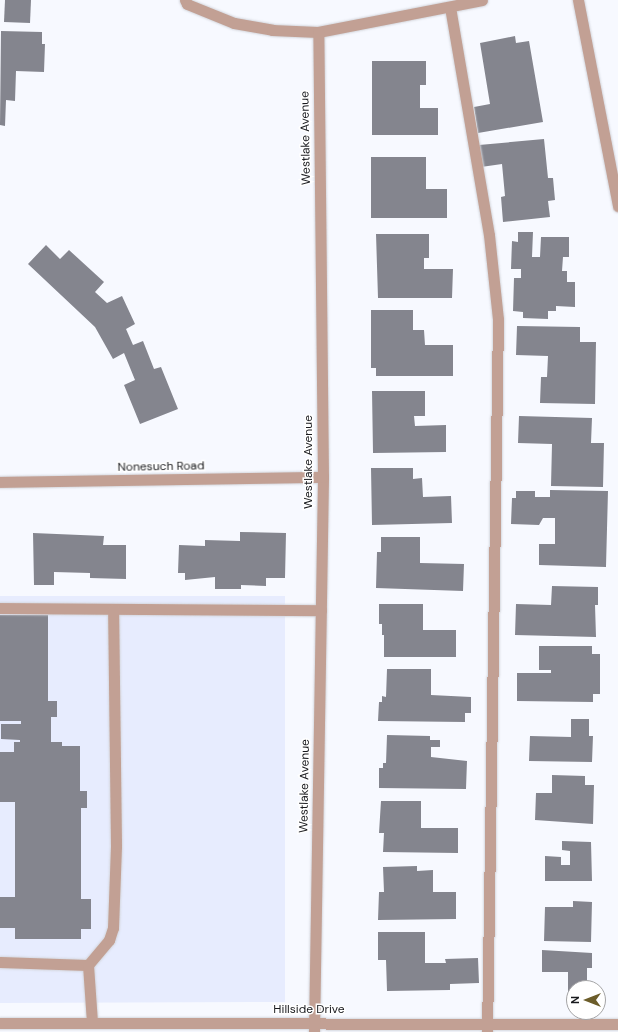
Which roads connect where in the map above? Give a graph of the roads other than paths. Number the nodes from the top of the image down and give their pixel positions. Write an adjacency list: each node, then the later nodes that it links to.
1 (185, 0): 5 (street)
2 (482, 0): 4 (street)
3 (578, 0): 6 (street)
4 (450, 7): 5 (street); 19 (street)
5 (318, 32): 7 (street, Westlake Avenue)
6 (618, 206)
7 (323, 477): 8 (street, Nonesuch Road); 11 (street, Westlake Avenue)
8 (0, 482)
9 (0, 608): 10 (street)
10 (114, 609): 11 (street); 13 (street)
11 (321, 610): 18 (street, Westlake Avenue)
12 (0, 962): 13 (street)
13 (88, 965): 14 (street)
14 (92, 1022): 15 (street, Hillside Drive); 17 (street, Hillside Drive)
15 (0, 1023)
16 (618, 1024): 19 (street, Hillside Drive)
17 (143, 1027): 18 (street, Hillside Drive)
18 (314, 1027): 19 (street, Hillside Drive)
19 (487, 1028)

